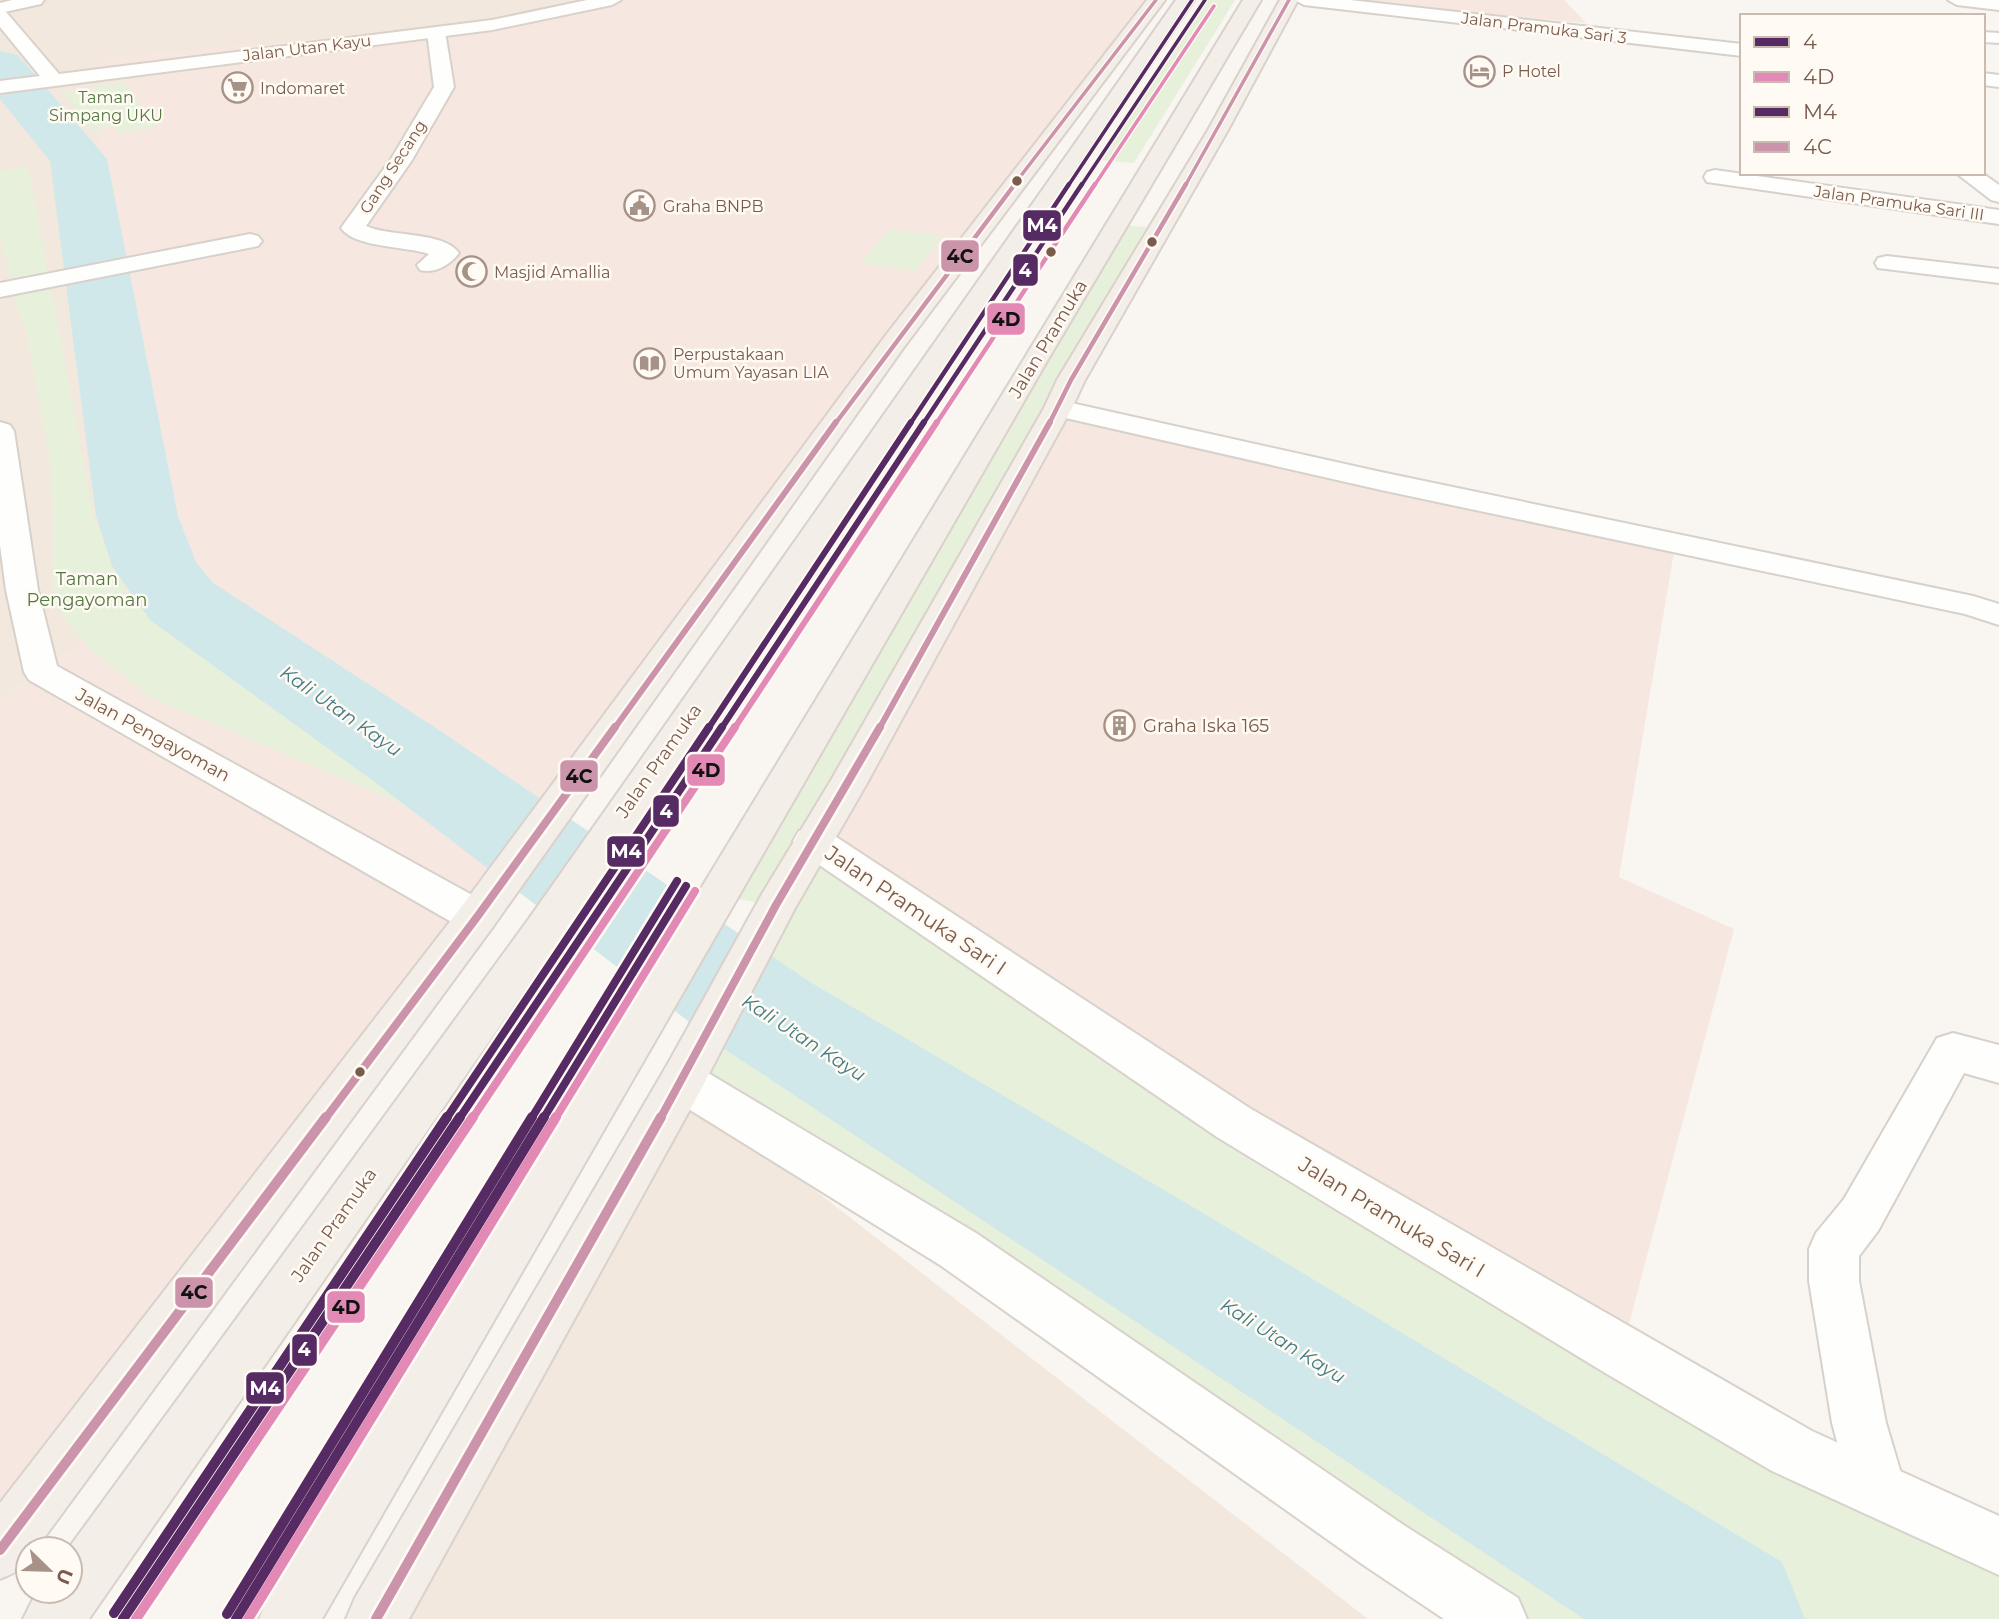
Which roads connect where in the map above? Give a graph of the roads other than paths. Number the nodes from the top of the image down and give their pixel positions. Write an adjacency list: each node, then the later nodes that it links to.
1 (35, 0): 10 (street)
2 (611, 0): 12 (street, Jalan Utan Kayu)
3 (1156, 0): 19 (main road)
4 (1185, 0): 20 (main road, Jalan Pramuka)
5 (1252, 0): 31 (main road, Jalan Pramuka)
6 (1290, 0): 27 (main road)
7 (1304, 0): 13 (street, Jalan Pramuka Sari 3)
8 (1946, 3): 9 (street)
9 (1999, 5)
10 (0, 8)
11 (0, 16): 14 (street)
12 (436, 32): 14 (street, Jalan Utan Kayu); 24 (street, Gang Secang)
13 (1740, 50)
14 (46, 80): 15 (street, Jalan Utan Kayu)
15 (0, 87)
16 (1970, 175): 18 (street)
17 (1715, 177): 21 (street, Jalan Pramuka Sari III)
18 (1999, 195)
19 (1003, 200): 20 (main road); 34 (main road)
20 (1042, 206): 40 (main road, Jalan Pramuka)
21 (1999, 217)
22 (250, 241): 26 (street)
23 (1887, 263): 25 (street)
24 (429, 265)
25 (1999, 276)
26 (0, 290)
27 (1058, 408): 30 (street); 32 (main road)
28 (0, 431): 29 (street, Jalan Pengayoman)
29 (11, 593): 34 (street, Jalan Pengayoman)
30 (1999, 615)
31 (851, 670): 32 (main road); 41 (main road, Jalan Pramuka)
32 (884, 718): 33 (main road)
33 (813, 841): 36 (main road); 37 (street, Jalan Pramuka Sari I)
34 (488, 902): 39 (main road)
35 (1999, 1064): 37 (street)
36 (689, 1067): 42 (main road); 43 (street)
37 (1878, 1490): 38 (street, Jalan Pramuka Sari I)
38 (1999, 1546)
39 (0, 1549)
40 (53, 1619)
41 (289, 1619)
42 (376, 1619)
43 (1497, 1619)

